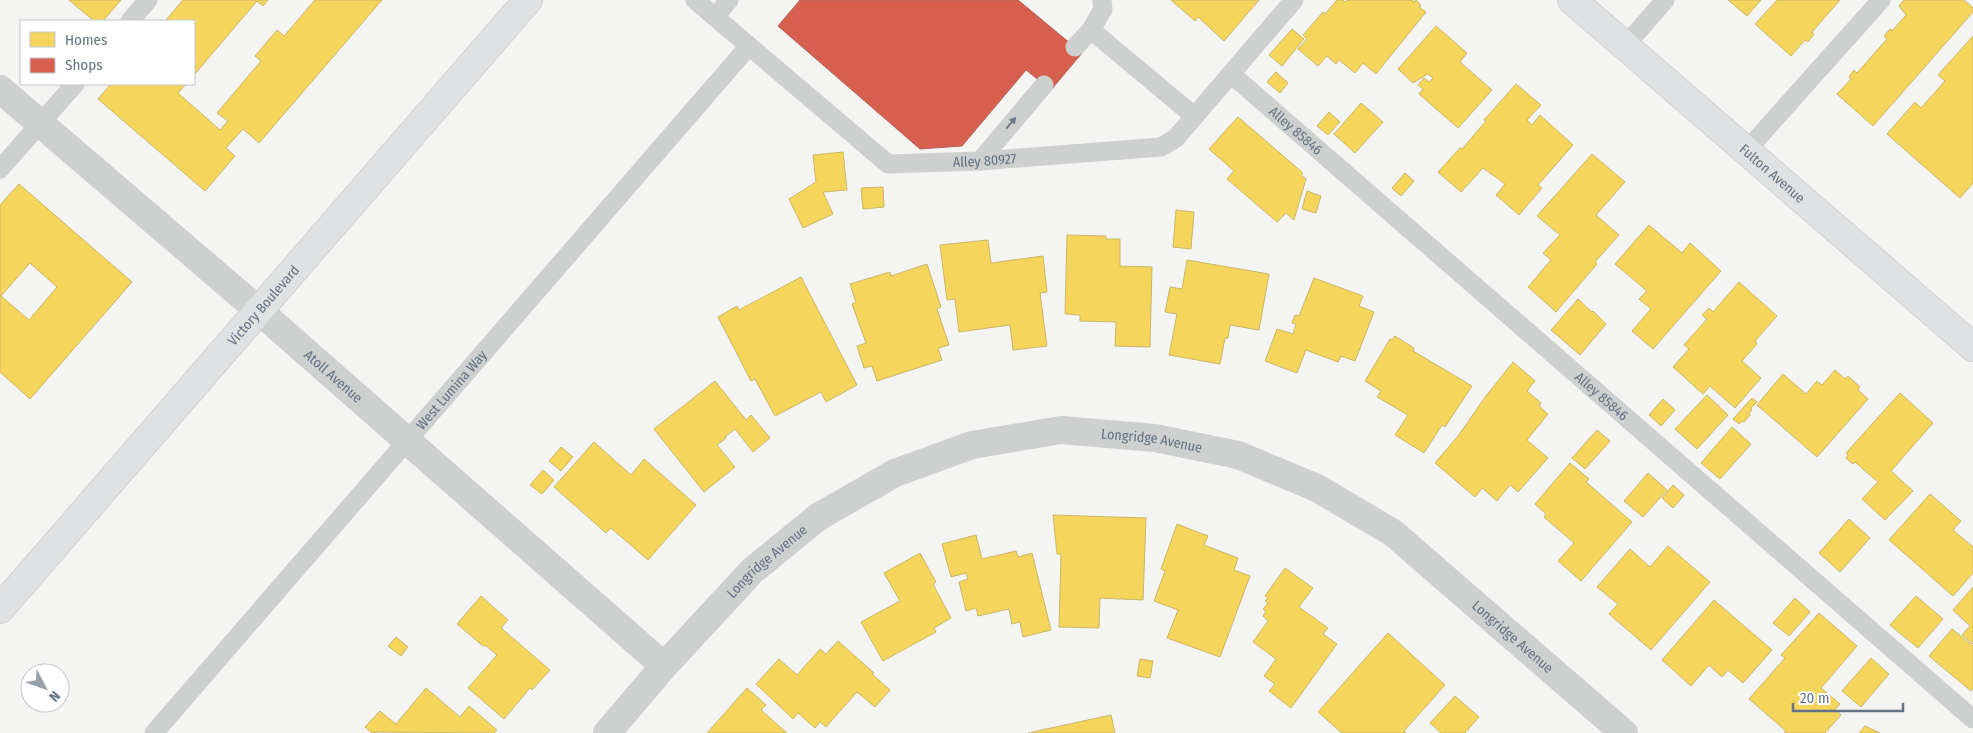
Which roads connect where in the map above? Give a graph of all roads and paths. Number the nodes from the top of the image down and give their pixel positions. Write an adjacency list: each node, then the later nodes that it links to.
1 (148, 0): 11 (lane)
2 (528, 0): 25 (main road, Victory Boulevard)
3 (695, 0): 10 (lane, Alley 80927)
4 (729, 0): 10 (lane)
5 (1102, 0): 12 (lane)
6 (1294, 0): 16 (lane, Alley 80927)
7 (1572, 0): 14 (main road, Fulton Avenue)
8 (1665, 0): 14 (lane)
9 (1881, 0): 22 (lane)
10 (715, 17): 13 (lane, Alley 80927)
11 (131, 20)
12 (1091, 30): 15 (lane); 20 (lane)
13 (749, 46): 23 (lane, Alley 80927); 27 (lane, West Lumina Way)
14 (1625, 46): 22 (main road, Fulton Avenue)
15 (1075, 48)
16 (1231, 74): 20 (lane, Alley 80927); 30 (lane, Alley 85846)
17 (74, 85): 21 (lane)
18 (1044, 85): 23 (lane, one-way to 18)
19 (0, 89): 21 (street, Atoll Avenue)
20 (1194, 116): 23 (lane, Alley 80927)
21 (40, 124): 24 (lane); 25 (street, Atoll Avenue)
22 (1746, 151): 26 (main road, Fulton Avenue)
23 (980, 161)
24 (0, 170)
25 (258, 310): 27 (street, Atoll Avenue); 28 (main road, Victory Boulevard)
26 (1973, 347)
27 (408, 442): 29 (street, Atoll Avenue); 31 (lane, West Lumina Way)
28 (0, 609)
29 (664, 666): 32 (street, Longridge Avenue); 33 (street, Longridge Avenue)
30 (1973, 719)
31 (154, 733)
32 (606, 733)
33 (1624, 733)

